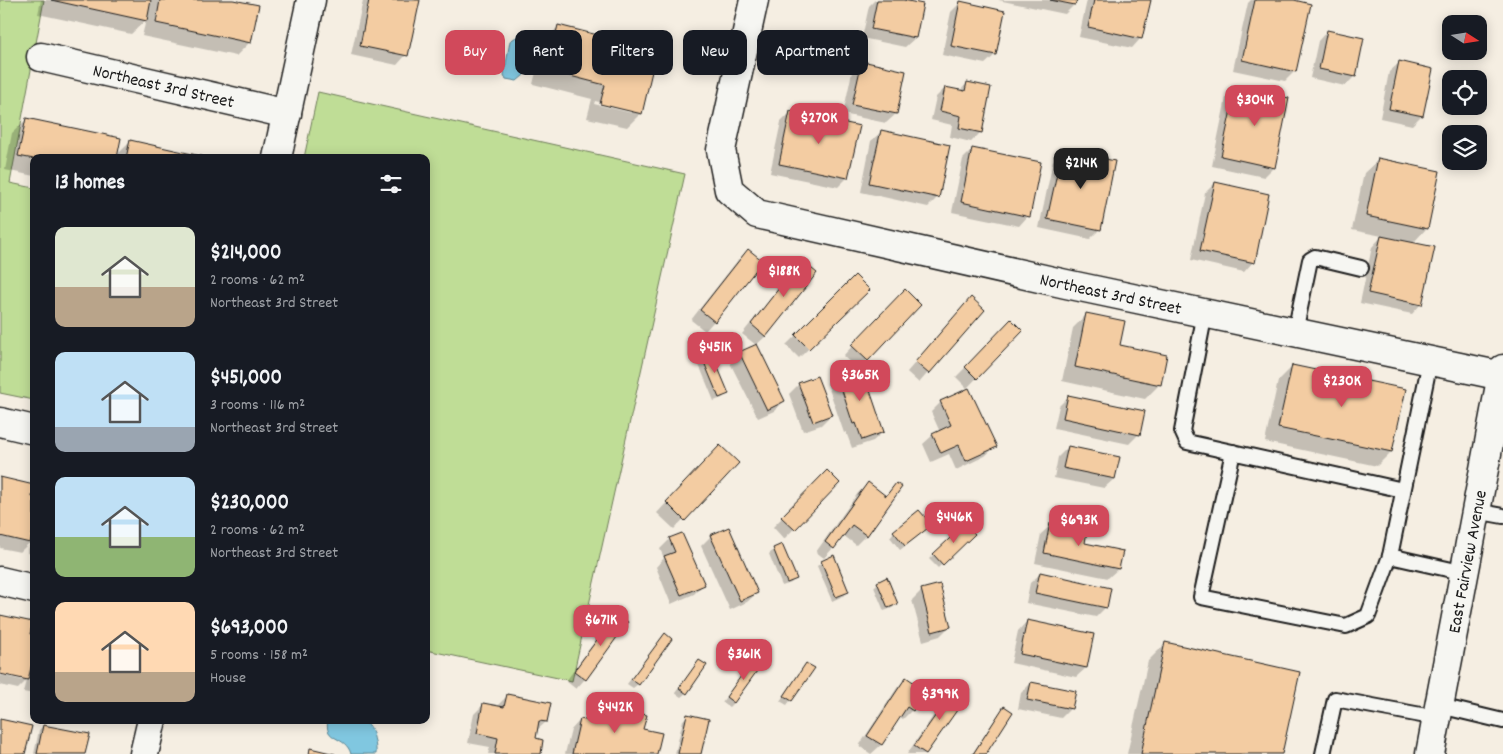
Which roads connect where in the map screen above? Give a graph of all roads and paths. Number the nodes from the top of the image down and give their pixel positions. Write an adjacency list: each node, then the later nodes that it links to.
1 (311, 0): 4 (street)
2 (754, 0): 7 (street, Northeast 3rd Street)
3 (41, 57): 4 (street, Northeast 3rd Street)
4 (287, 114): 5 (street)
5 (278, 154)
6 (1361, 268): 8 (lane)
7 (1205, 313): 8 (street, Northeast 3rd Street); 13 (lane)
8 (1295, 332): 9 (street, Northeast 3rd Street)
9 (1430, 361): 10 (street, Northeast 3rd Street); 14 (lane)
10 (1502, 372): 15 (street, East Fairview Avenue)
11 (0, 422): 12 (street)
12 (30, 429)
13 (1233, 452): 14 (lane); 17 (lane)
14 (1403, 490): 17 (lane)
15 (1476, 511): 16 (lane); 18 (street, East Fairview Avenue)
16 (1503, 516)
17 (1390, 556): 18 (lane)
18 (1465, 573): 21 (street, East Fairview Avenue)
19 (0, 581): 20 (street)
20 (30, 588)
21 (1438, 712): 22 (lane); 25 (lane); 26 (street, East Fairview Avenue)
22 (1503, 721)
23 (151, 724): 24 (street)
24 (144, 754)
25 (1323, 754)
26 (1430, 754)

